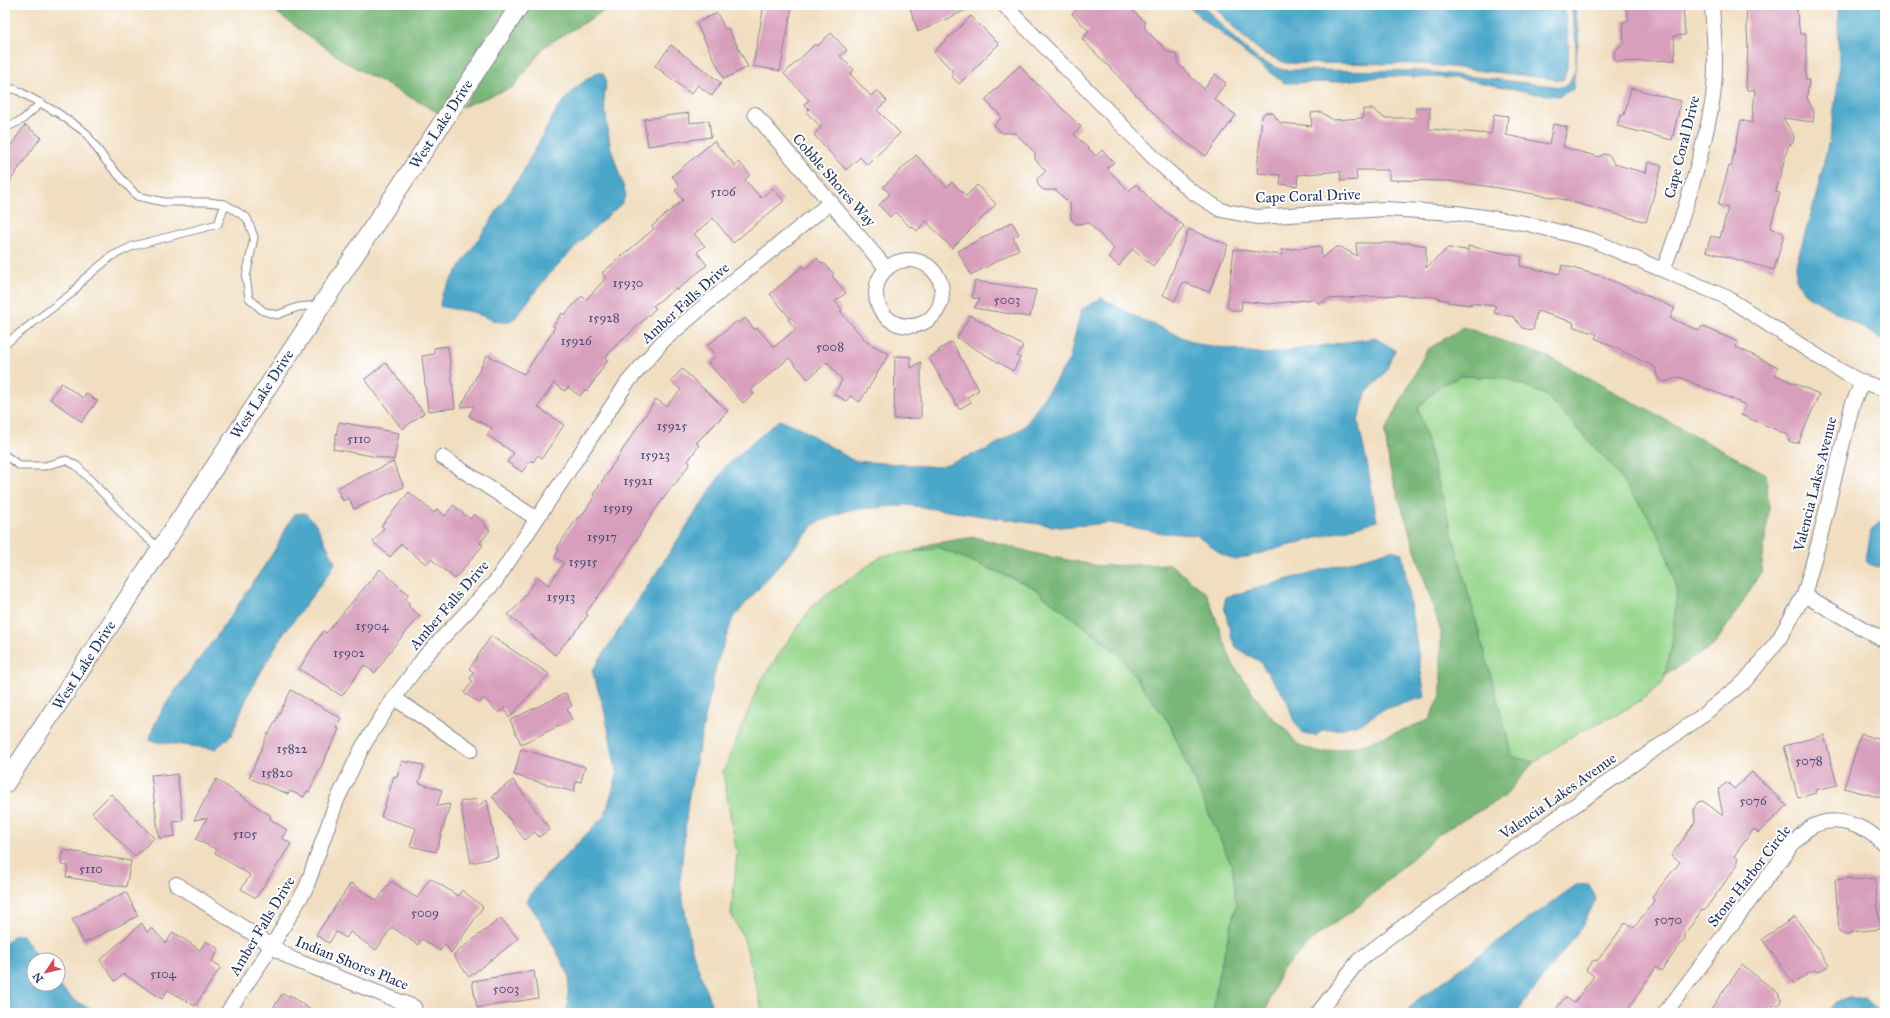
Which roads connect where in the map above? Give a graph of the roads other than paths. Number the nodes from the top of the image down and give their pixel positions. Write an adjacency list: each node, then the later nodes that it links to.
1 (520, 5): 12 (street, West Lake Drive)
2 (1004, 5): 11 (street, Cape Coral Drive)
3 (1712, 5): 11 (street, Cape Coral Drive)
4 (5, 90): 5 (lane)
5 (41, 103): 7 (lane); 9 (lane)
6 (755, 114): 8 (street, Cobble Shores Way)
7 (5, 126)
8 (831, 202): 10 (street, Cobble Shores Way); 18 (street, Amber Falls Drive)
9 (225, 204): 12 (lane); 13 (lane)
10 (887, 269): 10 (street)
11 (1662, 270): 14 (street, Cape Coral Drive)
12 (321, 305): 19 (street, West Lake Drive)
13 (5, 344)
14 (1862, 382): 15 (street, Cape Coral Drive); 20 (street, Valencia Lakes Avenue)
15 (1885, 390)
16 (5, 456): 19 (lane)
17 (442, 457): 18 (street)
18 (537, 519): 22 (street, Amber Falls Drive)
19 (160, 549): 24 (street, West Lake Drive)
20 (1804, 595): 21 (street); 30 (street, Valencia Lakes Avenue)
21 (1885, 641)
22 (394, 698): 23 (street); 27 (street, Amber Falls Drive)
23 (471, 750)
24 (5, 784)
25 (1885, 845): 31 (street, Stone Harbor Circle)
26 (176, 884): 27 (street, Indian Shores Place)
27 (272, 946): 28 (street, Indian Shores Place); 29 (street, Amber Falls Drive)
28 (414, 1007)
29 (227, 1013)
30 (1318, 1013)
31 (1665, 1013)

